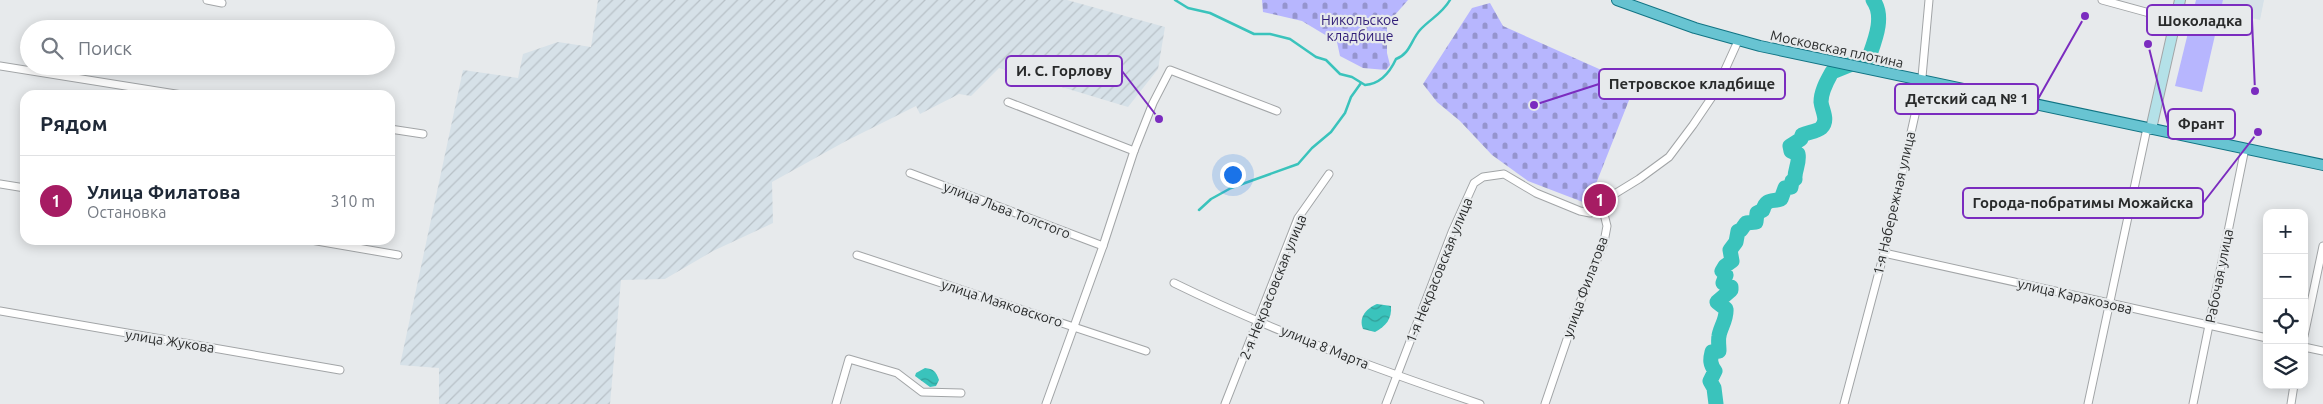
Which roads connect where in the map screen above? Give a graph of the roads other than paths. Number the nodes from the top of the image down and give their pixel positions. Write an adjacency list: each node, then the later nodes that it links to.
1 (207, 0): 6 (street)
2 (1617, 0): 8 (main road, Московская плотина)
3 (1928, 0): 12 (street, 1-я Набережная улица)
4 (2102, 0): 7 (street)
5 (2180, 0): 7 (main road)
6 (222, 3)
7 (2175, 20): 17 (main road)
8 (1738, 40): 12 (main road, Московская плотина); 26 (street)
9 (0, 66): 10 (street)
10 (20, 69)
11 (56, 75): 13 (street)
12 (1922, 82): 17 (main road, Московская плотина); 30 (street, 1-я Набережная улица)
13 (151, 90)
14 (1008, 102): 20 (street)
15 (1277, 111): 20 (street)
16 (395, 129): 18 (street)
17 (2149, 129): 19 (main road, Московская плотина); 34 (street)
18 (423, 134)
19 (2245, 148): 21 (main road, Московская плотина); 38 (street, Рабочая улица)
20 (1134, 151): 28 (street)
21 (2323, 165)
22 (910, 173): 28 (street, улица Льва Толстого)
23 (1329, 174): 37 (street, 2-я Некрасовская улица)
24 (0, 184): 25 (street)
25 (20, 187)
26 (1604, 210): 45 (street, 1-я Некрасовская улица); 53 (street, улица Филатова)
27 (340, 245): 31 (street)
28 (1103, 246): 39 (street)
29 (2323, 246): 36 (street)
30 (1884, 253): 34 (street, улица Каракозова); 54 (street, 1-я Набережная улица)
31 (398, 255)
32 (857, 255): 39 (street, улица Маяковского)
33 (1174, 283): 37 (street, улица 8 Марта)
34 (2109, 304): 38 (street, улица Каракозова); 55 (street)
35 (0, 310): 44 (street, улица Жукова)
36 (2308, 317)
37 (1259, 320): 45 (street, улица 8 Марта); 50 (street, 2-я Некрасовская улица)
38 (2210, 326): 40 (street, улица Каракозова); 56 (street, Рабочая улица)
39 (1074, 327): 42 (street, улица Маяковского); 49 (street)
40 (2263, 337)
41 (2308, 348): 43 (street)
42 (1146, 351)
43 (2323, 351)
44 (340, 370)
45 (1398, 376): 51 (street, 1-я Некрасовская улица); 52 (street, улица 8 Марта)
46 (2293, 389): 57 (street)
47 (962, 393): 48 (street)
48 (836, 404)
49 (1046, 404)
50 (1225, 404)
51 (1386, 404)
52 (1480, 404)
53 (1545, 404)
54 (1844, 404)
55 (2088, 404)
56 (2193, 404)
57 (2291, 404)

